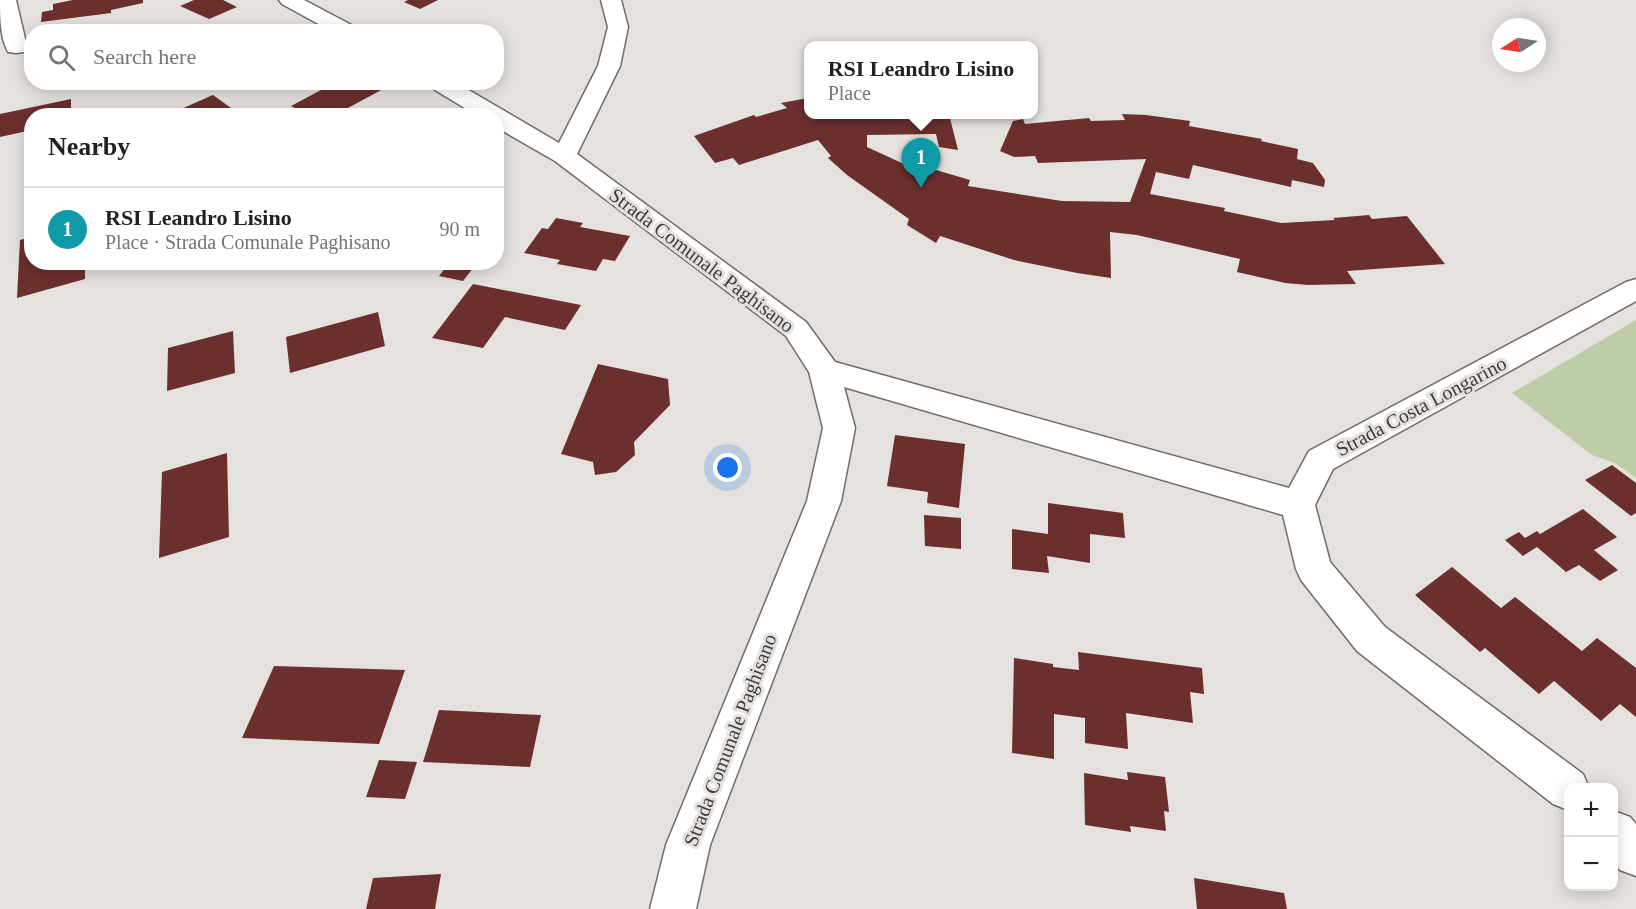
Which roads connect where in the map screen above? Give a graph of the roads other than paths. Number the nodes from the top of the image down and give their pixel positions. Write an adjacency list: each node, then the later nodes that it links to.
1 (6, 0): 4 (street); 6 (street)
2 (289, 0): 5 (street)
3 (610, 0): 10 (street)
4 (0, 3)
5 (335, 24)
6 (16, 47)
7 (452, 90): 8 (street, Strada Comunale Paghisano)
8 (482, 108)
9 (504, 121): 10 (street, Strada Comunale Paghisano)
10 (564, 156): 12 (street, Strada Comunale Paghisano)
11 (1636, 289): 13 (street, Strada Costa Longarino)
12 (825, 370): 13 (street); 17 (street, Strada Comunale Paghisano)
13 (1298, 505): 14 (street)
14 (1564, 785)
15 (1618, 837): 16 (street)
16 (1636, 854)
17 (674, 909)

